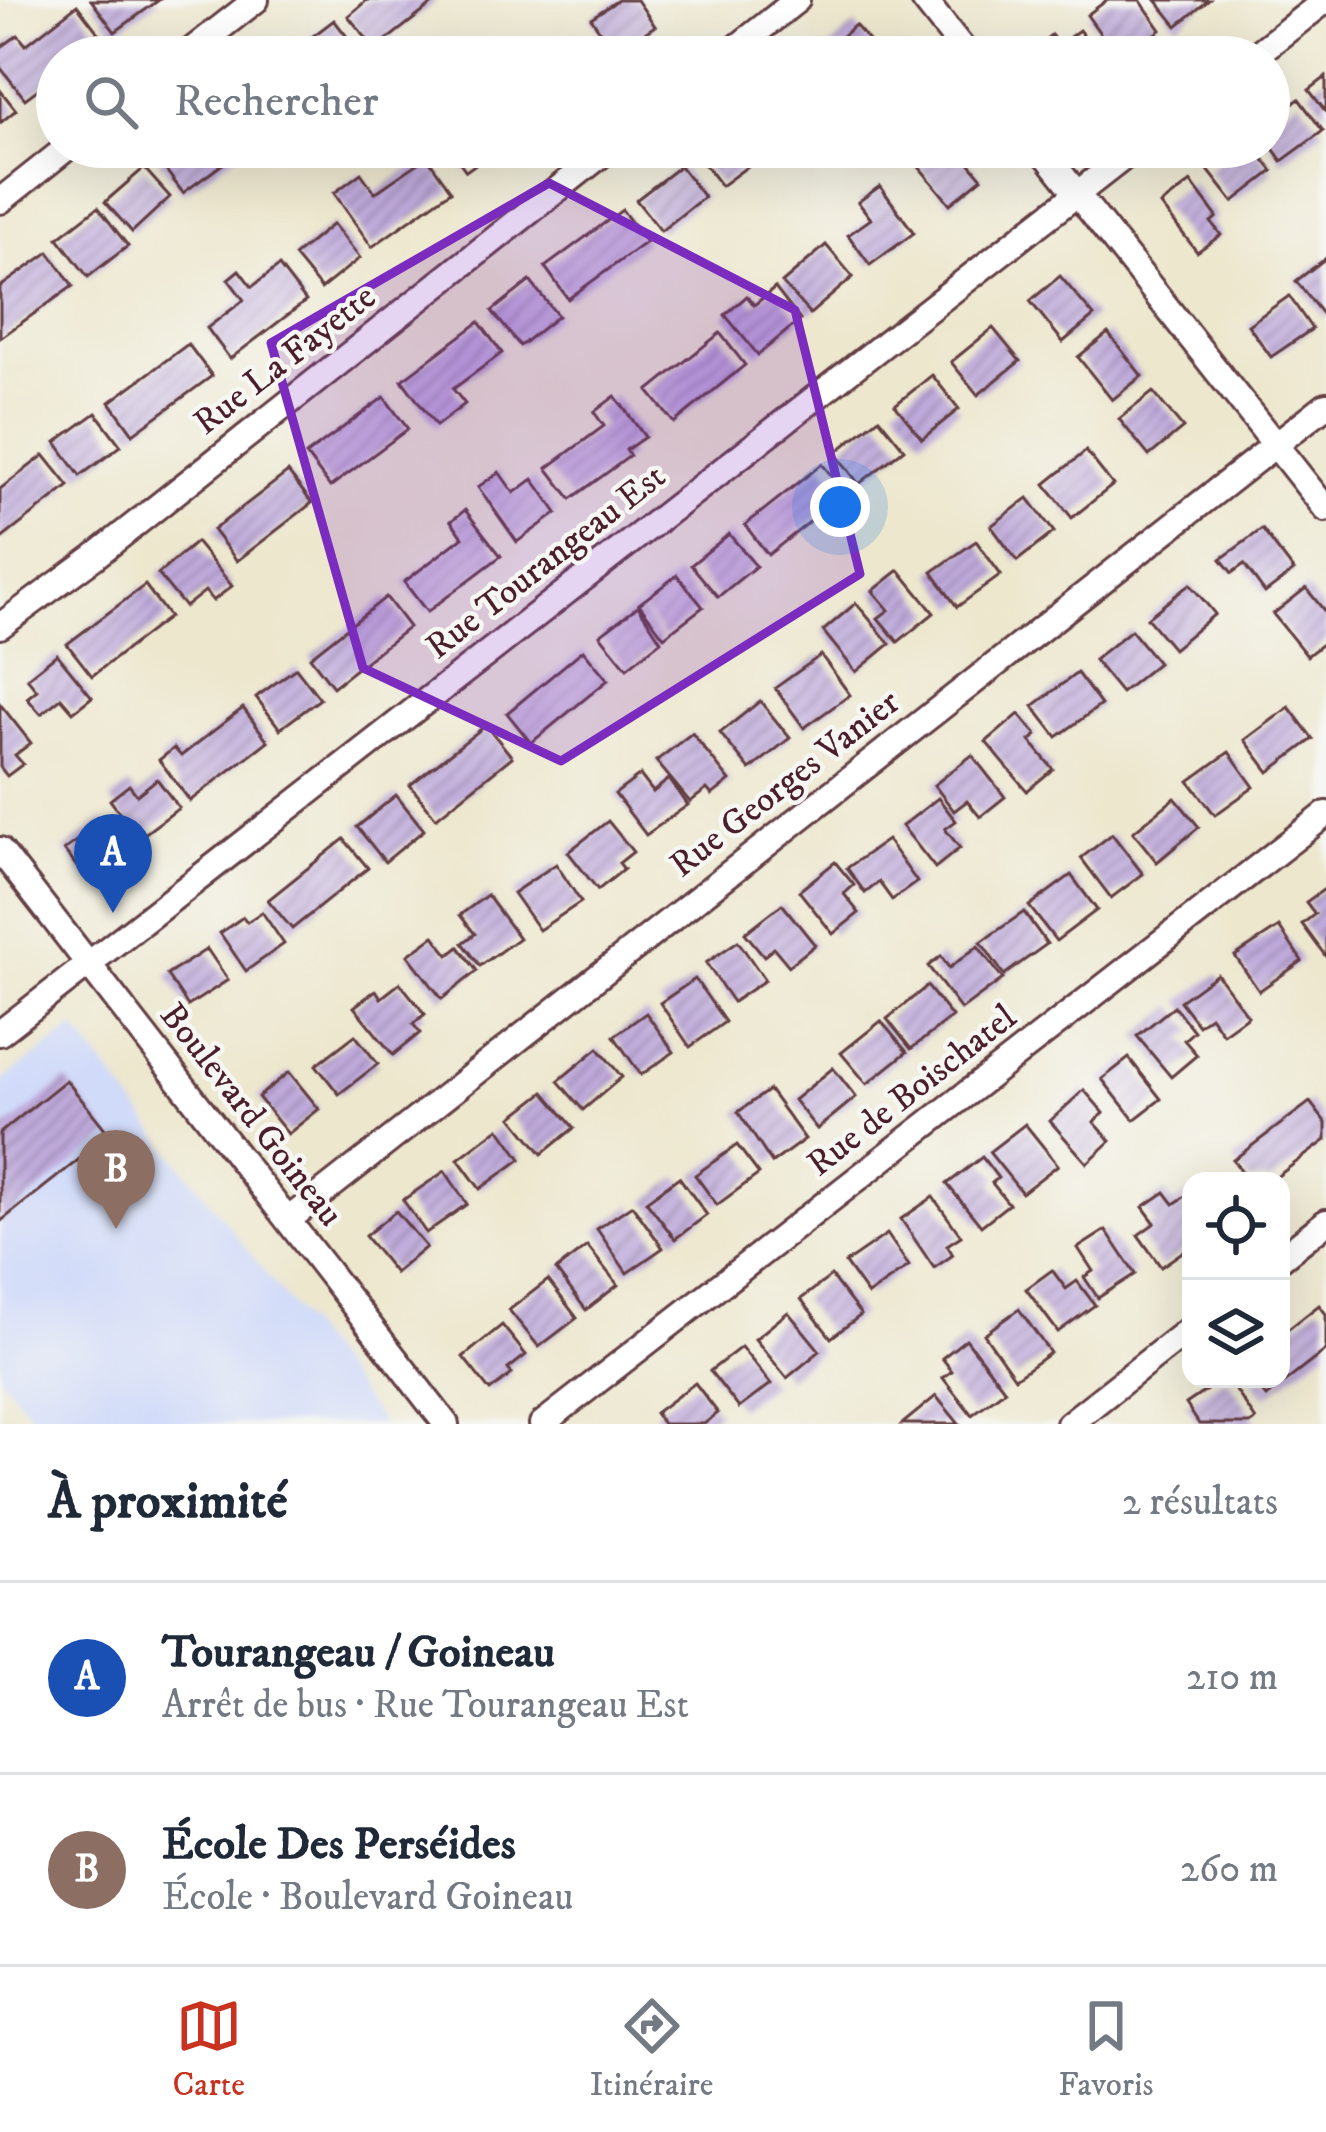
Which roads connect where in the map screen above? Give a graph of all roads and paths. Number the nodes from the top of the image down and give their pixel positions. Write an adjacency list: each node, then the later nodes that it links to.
1 (256, 0): 5 (street)
2 (797, 0): 6 (street)
3 (924, 0): 7 (street)
4 (1326, 0): 8 (street)
5 (210, 36)
6 (752, 36)
7 (952, 36)
8 (1280, 36)
9 (42, 168): 14 (street)
10 (584, 168): 18 (street, Rue La Fayette)
11 (1057, 168): 13 (street)
12 (1110, 168): 13 (street, Rue Tourangeau Est)
13 (1077, 194): 16 (street); 21 (street, Rue Tourangeau Est)
14 (0, 201)
15 (1326, 405): 16 (street, Rue Georges Vanier)
16 (1275, 445): 17 (street); 23 (street, Rue Georges Vanier)
17 (1326, 509)
18 (0, 626)
19 (1326, 814): 28 (street, Rue de Boischatel)
20 (0, 850): 21 (street, Boulevard Goineau)
21 (89, 964): 22 (street, Rue Tourangeau Est); 23 (street, Boulevard Goineau)
22 (0, 1033)
23 (287, 1220): 27 (street, Boulevard Goineau)
24 (1326, 1222): 25 (street)
25 (1290, 1251)
26 (1182, 1335): 29 (street)
27 (446, 1424)
28 (542, 1424)
29 (1069, 1424)

